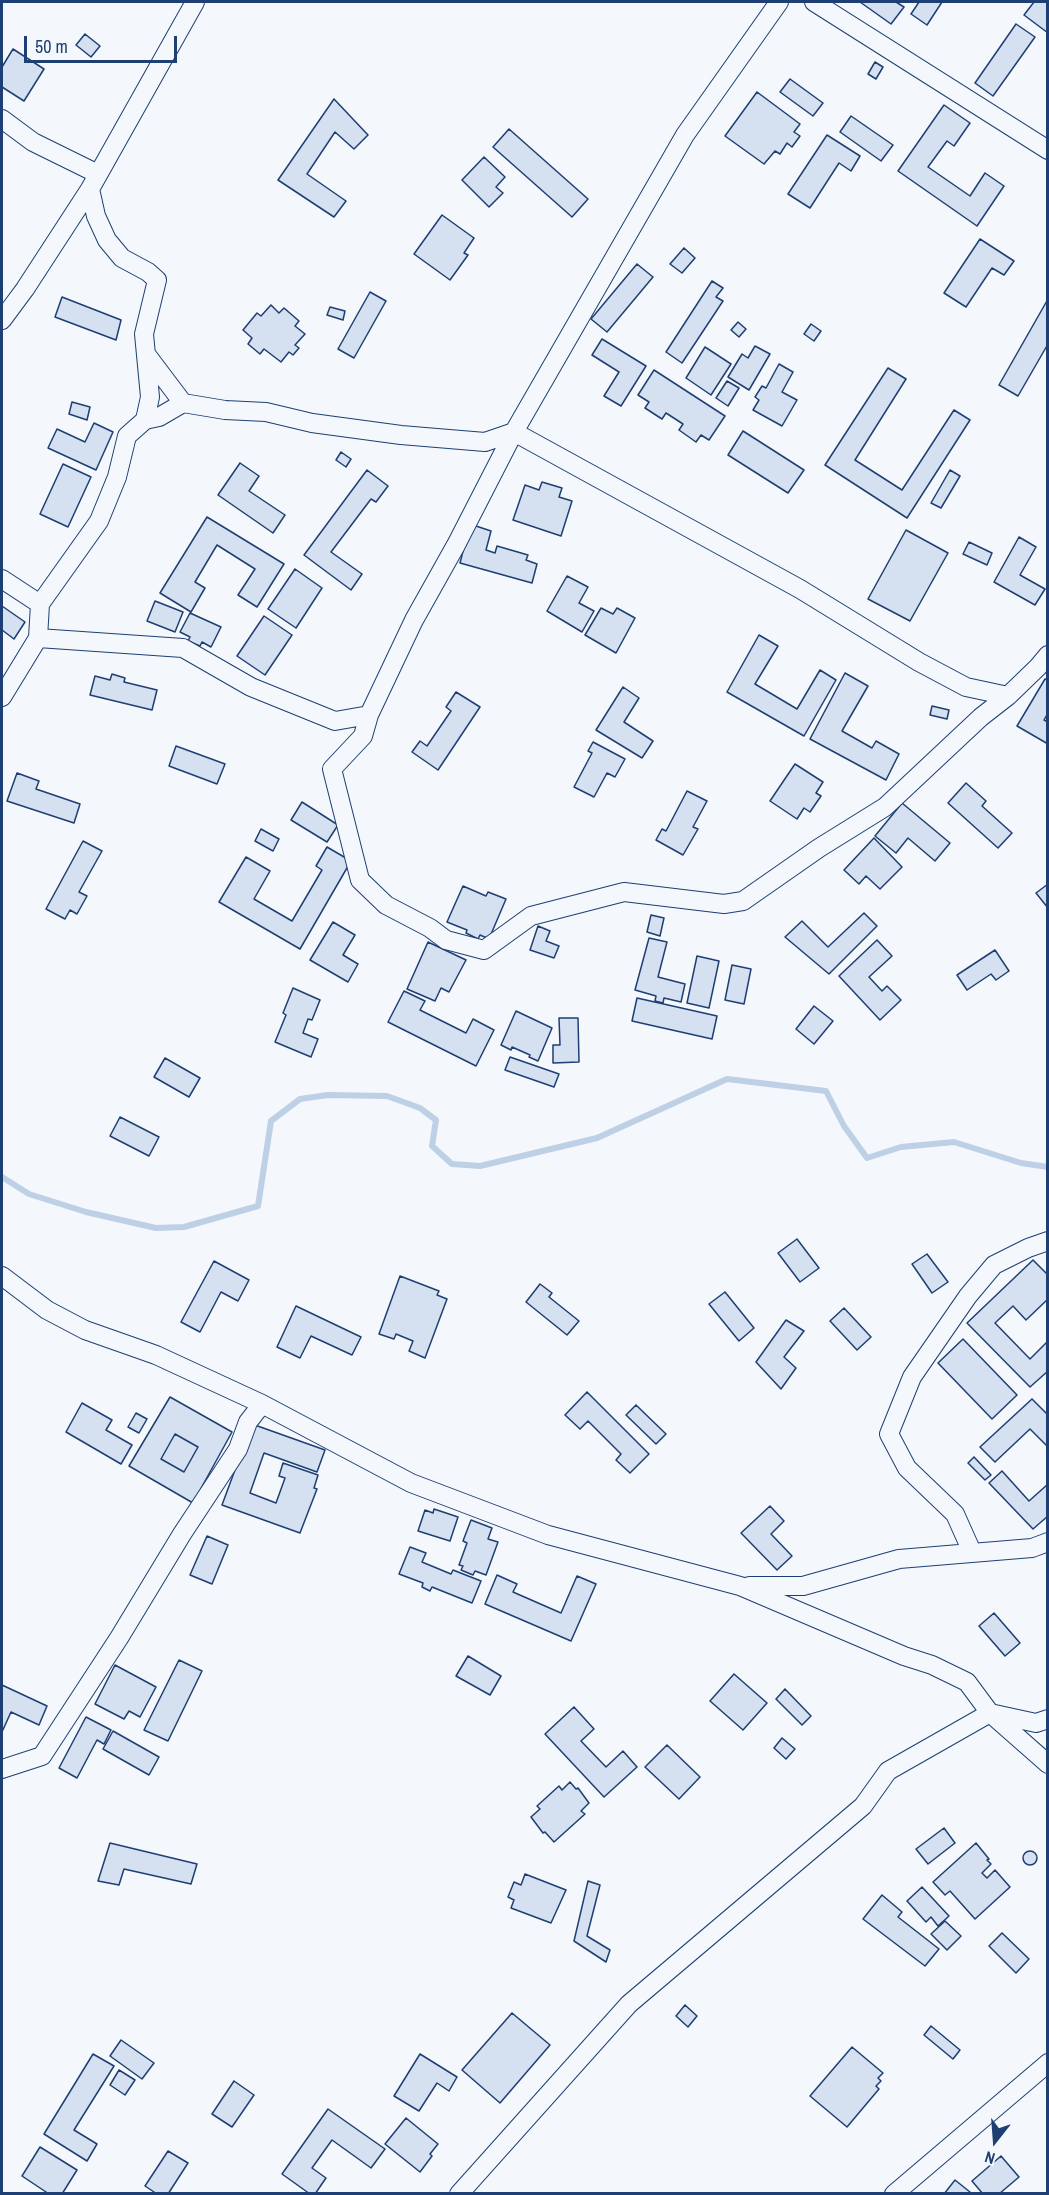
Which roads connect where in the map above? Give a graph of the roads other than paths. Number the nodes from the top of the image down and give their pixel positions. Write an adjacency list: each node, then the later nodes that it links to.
1 (195, 2): 6 (street)
2 (779, 2): 14 (street)
3 (814, 2): 5 (street)
4 (2, 120): 6 (street)
5 (1047, 150)
6 (94, 182): 7 (street); 10 (street)
7 (25, 289): 8 (street); 9 (street)
8 (2, 299)
9 (2, 320)
10 (145, 352): 11 (street); 12 (street)
11 (150, 397): 12 (street); 13 (street)
12 (183, 403): 13 (street); 14 (street)
13 (145, 420): 16 (street)
14 (514, 432): 20 (street); 21 (street)
15 (2, 579): 16 (street)
16 (40, 604): 17 (street)
17 (38, 638): 19 (street); 21 (street)
18 (1047, 655): 20 (street)
19 (2, 696)
20 (1008, 696): 21 (street)
21 (369, 715)
22 (1047, 1241): 26 (street)
23 (2, 1276): 24 (street)
24 (262, 1404): 27 (street); 31 (street)
25 (1047, 1542): 26 (street)
26 (972, 1552): 27 (street)
27 (740, 1586): 28 (street)
28 (990, 1713): 29 (street); 30 (street); 33 (street)
29 (1047, 1719)
30 (1047, 1764)
31 (2, 1769)
32 (1047, 2063): 34 (street)
33 (459, 2193)
34 (894, 2193)

